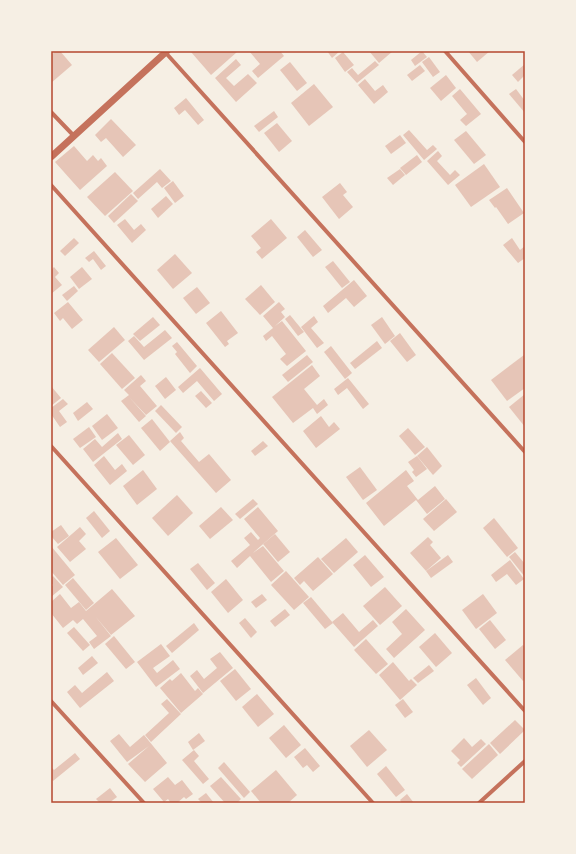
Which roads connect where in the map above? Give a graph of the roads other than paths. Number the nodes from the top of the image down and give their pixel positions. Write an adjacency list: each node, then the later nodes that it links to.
1 (445, 51): 5 (street)
2 (166, 52): 4 (street); 9 (street)
3 (51, 112): 4 (street)
4 (74, 136): 6 (street)
5 (525, 142)
6 (51, 157)
7 (51, 186): 11 (street)
8 (51, 446): 14 (street)
9 (525, 452)
10 (51, 701): 13 (street)
11 (525, 711)
12 (525, 761): 15 (street)
13 (144, 803)
14 (373, 803)
15 (479, 803)

